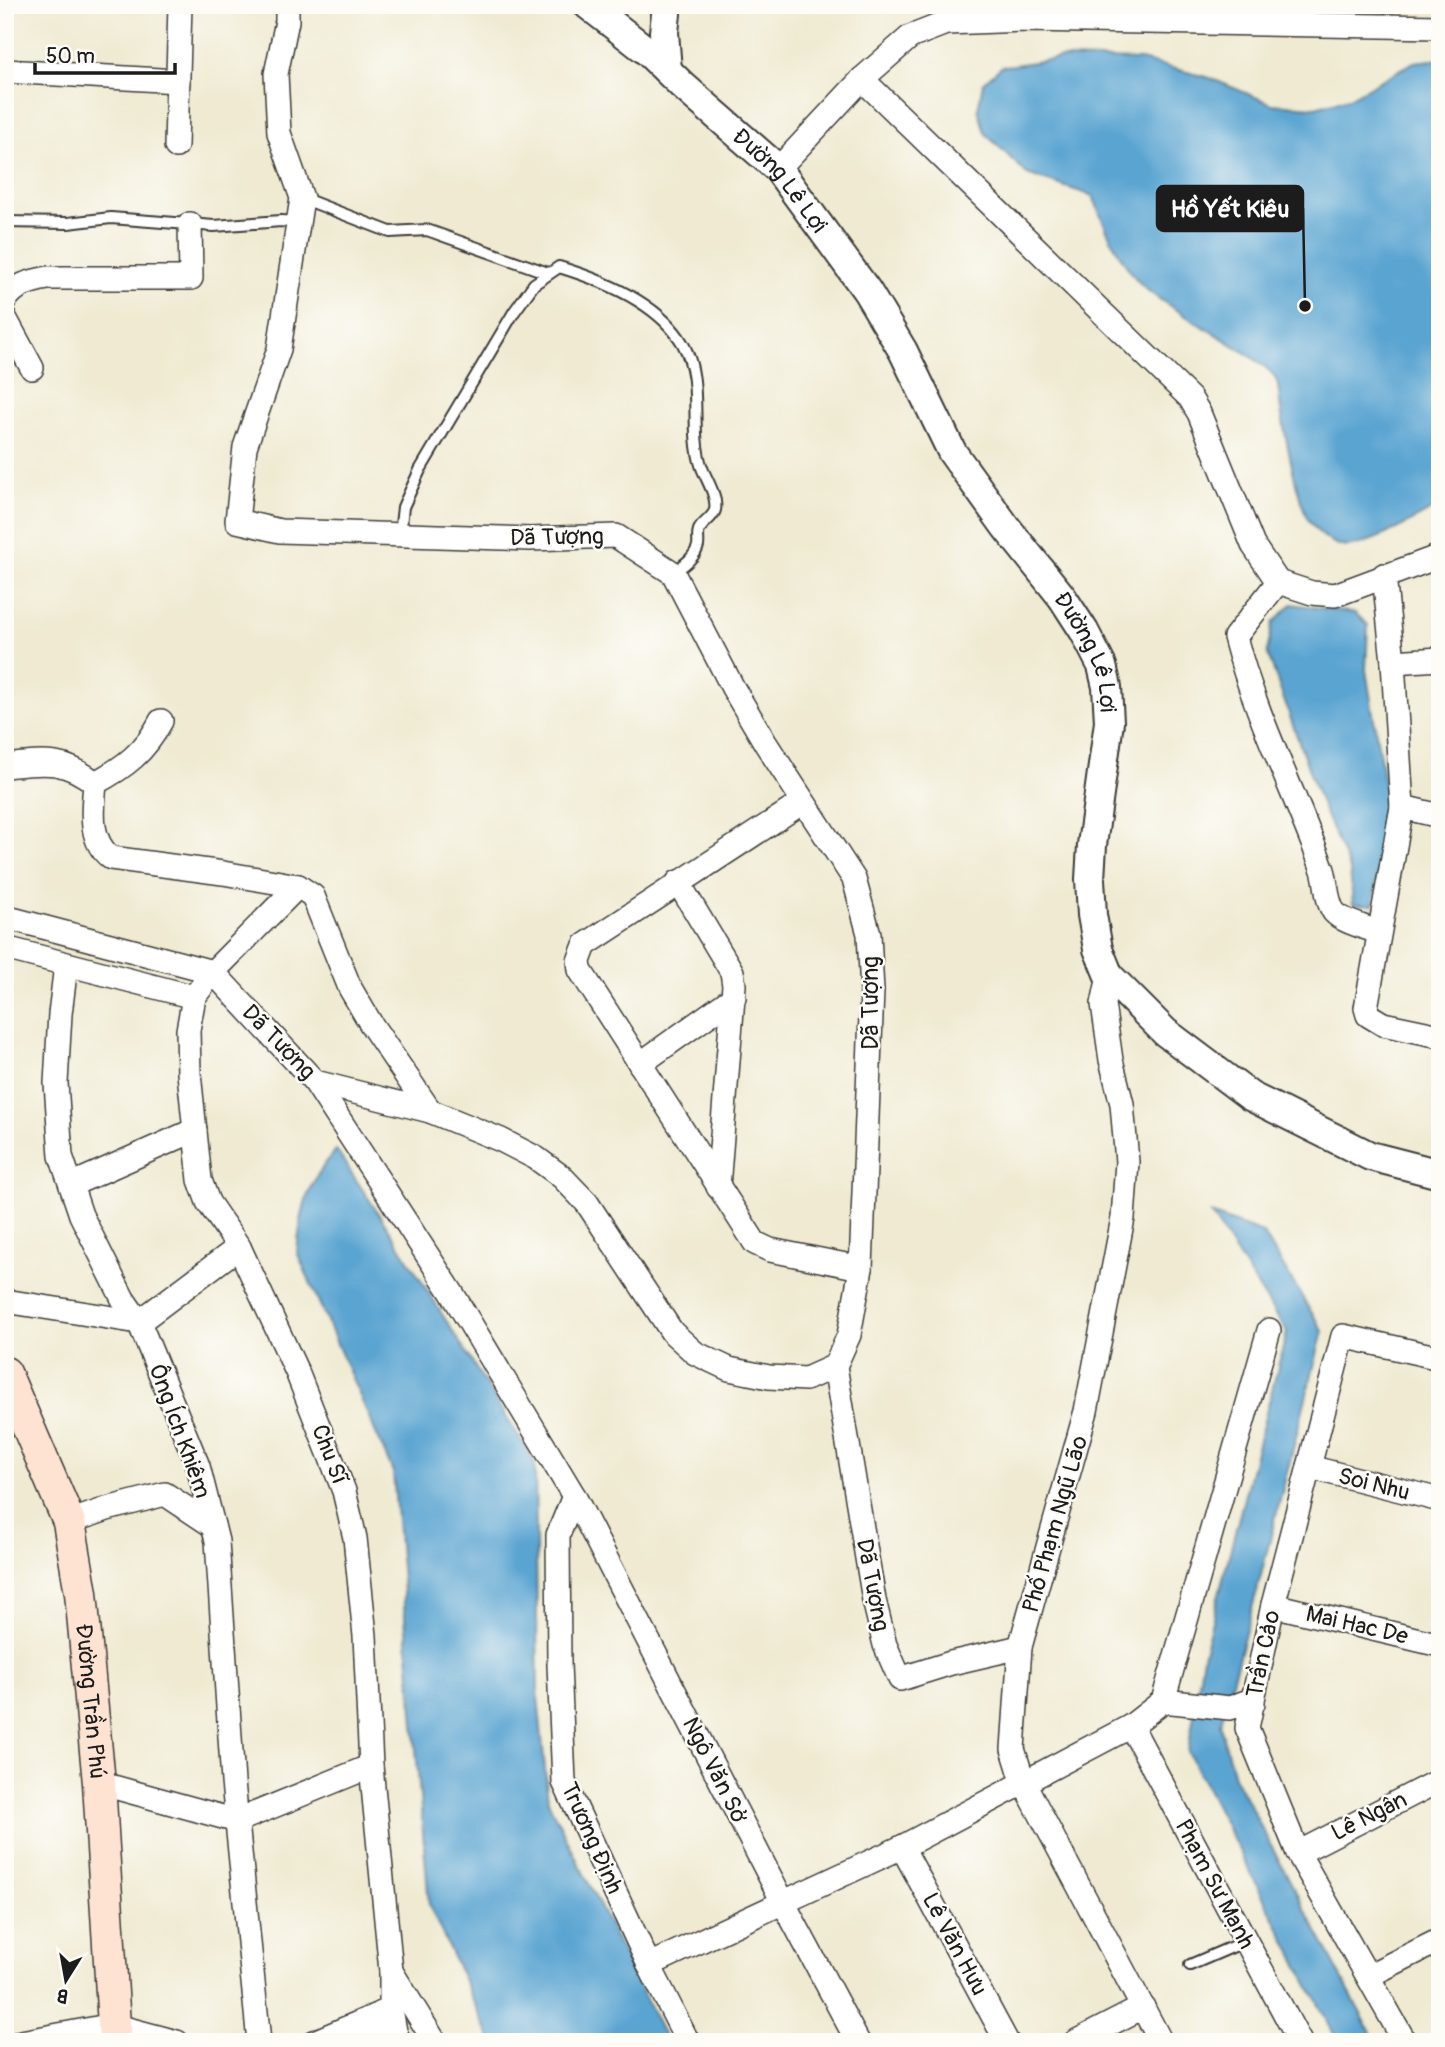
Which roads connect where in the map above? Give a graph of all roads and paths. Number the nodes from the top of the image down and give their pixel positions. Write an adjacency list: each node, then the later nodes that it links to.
1 (180, 5): 10 (street)
2 (287, 5): 13 (street)
3 (587, 5): 7 (street, Đường Lê Lợi)
4 (667, 5): 7 (street)
5 (1278, 15): 6 (street); 9 (street)
6 (1440, 27)
7 (667, 70): 12 (street, Đường Lê Lợi)
8 (5, 71): 10 (street)
9 (862, 79): 12 (street); 25 (street)
10 (178, 81): 11 (street)
11 (176, 146)
12 (778, 169): 41 (street, Đường Lê Lợi)
13 (302, 198): 15 (street, Dã Tượng); 17 (lane)
14 (5, 222): 16 (lane)
15 (297, 222): 16 (lane); 21 (street, Dã Tượng)
16 (190, 224): 18 (street)
17 (548, 273): 21 (lane); 23 (lane)
18 (5, 301)
19 (5, 317): 20 (street)
20 (32, 368)
21 (400, 534): 23 (street, Dã Tượng)
22 (1440, 556): 24 (street)
23 (673, 573): 31 (street, Dã Tượng)
24 (1384, 575): 25 (street); 27 (street)
25 (1278, 582): 37 (street)
26 (1440, 659): 27 (street)
27 (1393, 662): 32 (street)
28 (162, 721): 30 (street)
29 (5, 766): 30 (street)
30 (95, 783): 35 (street)
31 (803, 802): 34 (street); 53 (street, Dã Tượng)
32 (1402, 807): 33 (street); 37 (street)
33 (1440, 816)
34 (678, 882): 43 (street); 45 (street)
35 (298, 886): 40 (street, Chu Sĩ); 47 (street)
36 (5, 917): 40 (street)
37 (1378, 932): 44 (street)
38 (5, 948): 39 (street)
39 (66, 965): 42 (street); 50 (street, Ông Ích Khiêm)
40 (213, 972): 42 (street, Chu Sĩ); 46 (street, Dã Tượng)
41 (1110, 976): 49 (street, Đường Lê Lợi); 67 (street, Phố Phạm Ngũ Lão)
42 (194, 997): 48 (street, Chu Sĩ)
43 (734, 997): 45 (street); 51 (street)
44 (1440, 1036)
45 (640, 1064): 51 (street)
46 (315, 1082): 47 (street, Dã Tượng); 61 (street, Ngô Văn Sở)
47 (430, 1111): 58 (street, Dã Tượng)
48 (195, 1130): 50 (street); 52 (street, Chu Sĩ)
49 (1440, 1174)
50 (71, 1185): 55 (street, Ông Ích Khiêm)
51 (718, 1187): 53 (street)
52 (239, 1247): 55 (street); 71 (street, Chu Sĩ)
53 (861, 1268): 58 (street, Dã Tượng)
54 (5, 1301): 55 (street)
55 (139, 1322): 64 (street, Ông Ích Khiêm)
56 (1269, 1330): 68 (street)
57 (1440, 1357): 60 (street, Trần Cảo)
58 (835, 1366): 67 (street, Dã Tượng)
59 (5, 1373): 63 (main road, Đường Trần Phú)
60 (1309, 1467): 62 (street, Soi Nhu); 65 (street, Trần Cảo)
61 (574, 1496): 78 (street, Ngô Văn Sở); 81 (street, Trương Định)
62 (1440, 1500)
63 (69, 1522): 64 (street); 74 (main road, Đường Trần Phú)
64 (213, 1526): 75 (street, Ông Ích Khiêm)
65 (1273, 1605): 66 (street, Mai Hac De); 69 (street, Trần Cảo)
66 (1440, 1645)
67 (1020, 1647): 73 (street, Phố Phạm Ngũ Lão)
68 (1169, 1702): 69 (street); 70 (street)
69 (1253, 1703): 77 (street, Trần Cảo)
70 (1131, 1726): 73 (street); 80 (street, Phạm Sư Mạnh)
71 (371, 1766): 75 (street); 83 (street, Chu Sĩ)
72 (1440, 1780): 77 (street, Lê Ngân)
73 (1023, 1781): 76 (street); 85 (street, Phố Phạm Ngũ Lão)
74 (99, 1783): 75 (street); 87 (main road, Đường Trần Phú)
75 (237, 1821): 91 (street, Ông Ích Khiêm)
76 (902, 1847): 78 (street); 97 (street, Lê Văn Hưu)
77 (1298, 1853): 84 (street, Trần Cảo)
78 (783, 1902): 81 (street); 96 (street, Ngô Văn Sở)
79 (1440, 1940): 84 (street)
80 (1246, 1941): 82 (lane); 100 (street, Phạm Sư Mạnh)
81 (649, 1965): 95 (street, Trương Định)
82 (1190, 1965)
83 (391, 1971): 86 (street, Chu Sĩ); 94 (street, Chu Sĩ)
84 (1368, 1976): 101 (street, Trần Cảo)
85 (1143, 2007): 98 (street); 99 (street, Phố Phạm Ngũ Lão)
86 (391, 2009): 88 (street, Chu Sĩ); 92 (street)
87 (114, 2033): 89 (street); 90 (street)
88 (397, 2039): 93 (street)
89 (21, 2042)
90 (177, 2042)
91 (259, 2042)
92 (314, 2042)
93 (359, 2042)
94 (435, 2042)
95 (688, 2042)
96 (858, 2042)
97 (1007, 2042)
98 (1075, 2042)
99 (1161, 2042)
100 (1300, 2042)
101 (1405, 2042)

